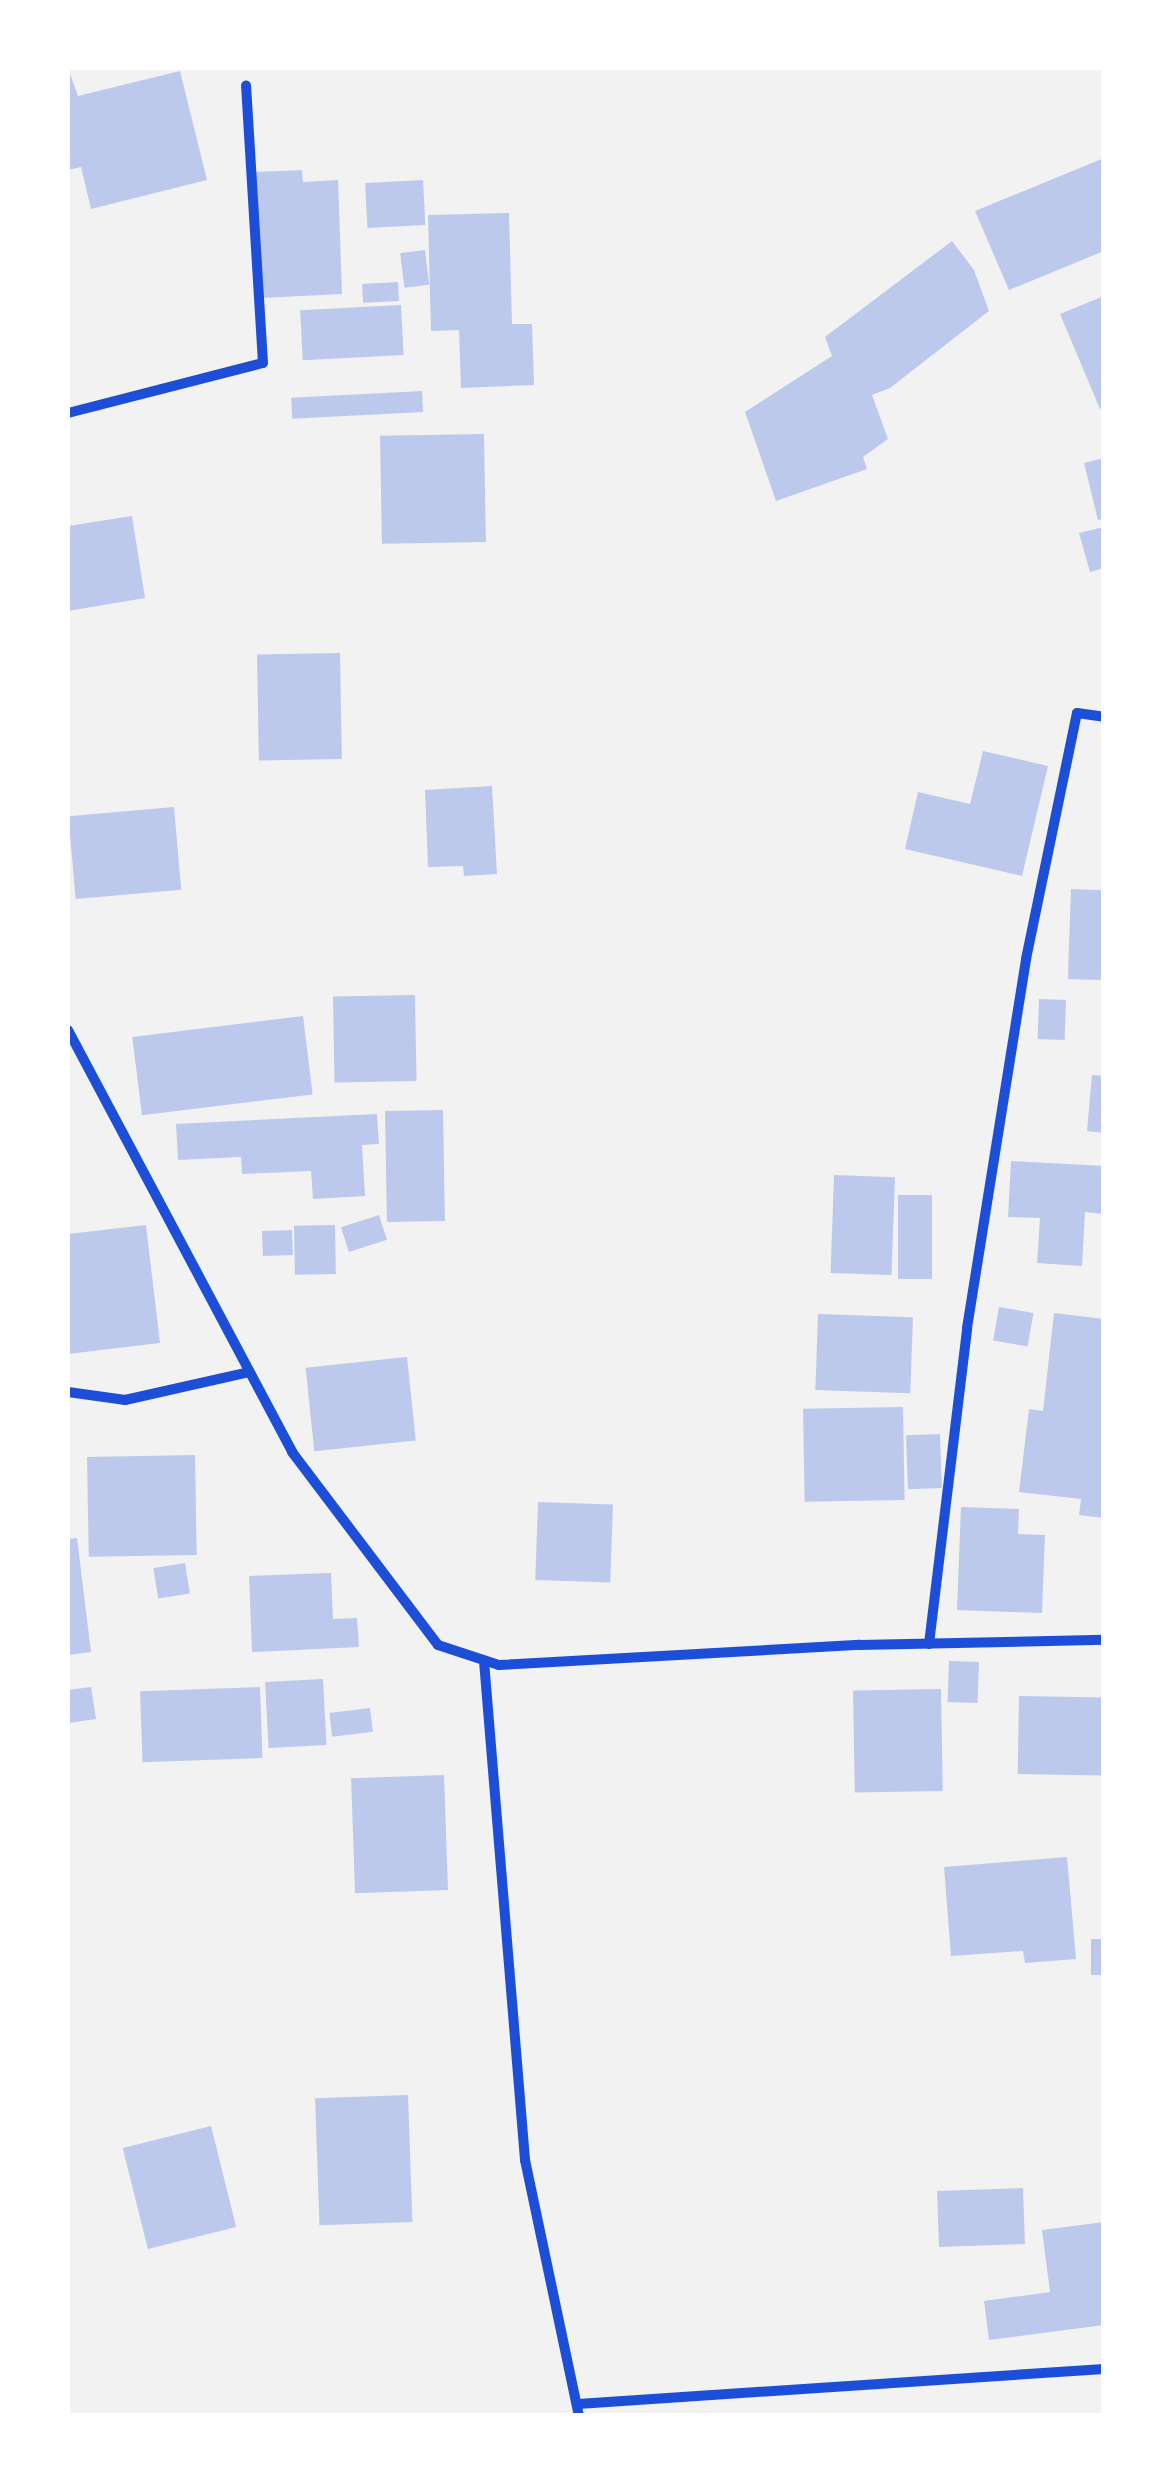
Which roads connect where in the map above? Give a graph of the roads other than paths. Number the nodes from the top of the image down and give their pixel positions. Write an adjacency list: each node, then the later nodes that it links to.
1 (246, 86): 2 (street)
2 (68, 413)
3 (1104, 717): 8 (street)
4 (68, 1030): 5 (street)
5 (249, 1372): 6 (street); 9 (street)
6 (68, 1392)
7 (1104, 1640): 8 (street)
8 (930, 1644): 9 (street)
9 (484, 1660): 11 (street)
10 (1104, 2369): 11 (street)
11 (578, 2410)

